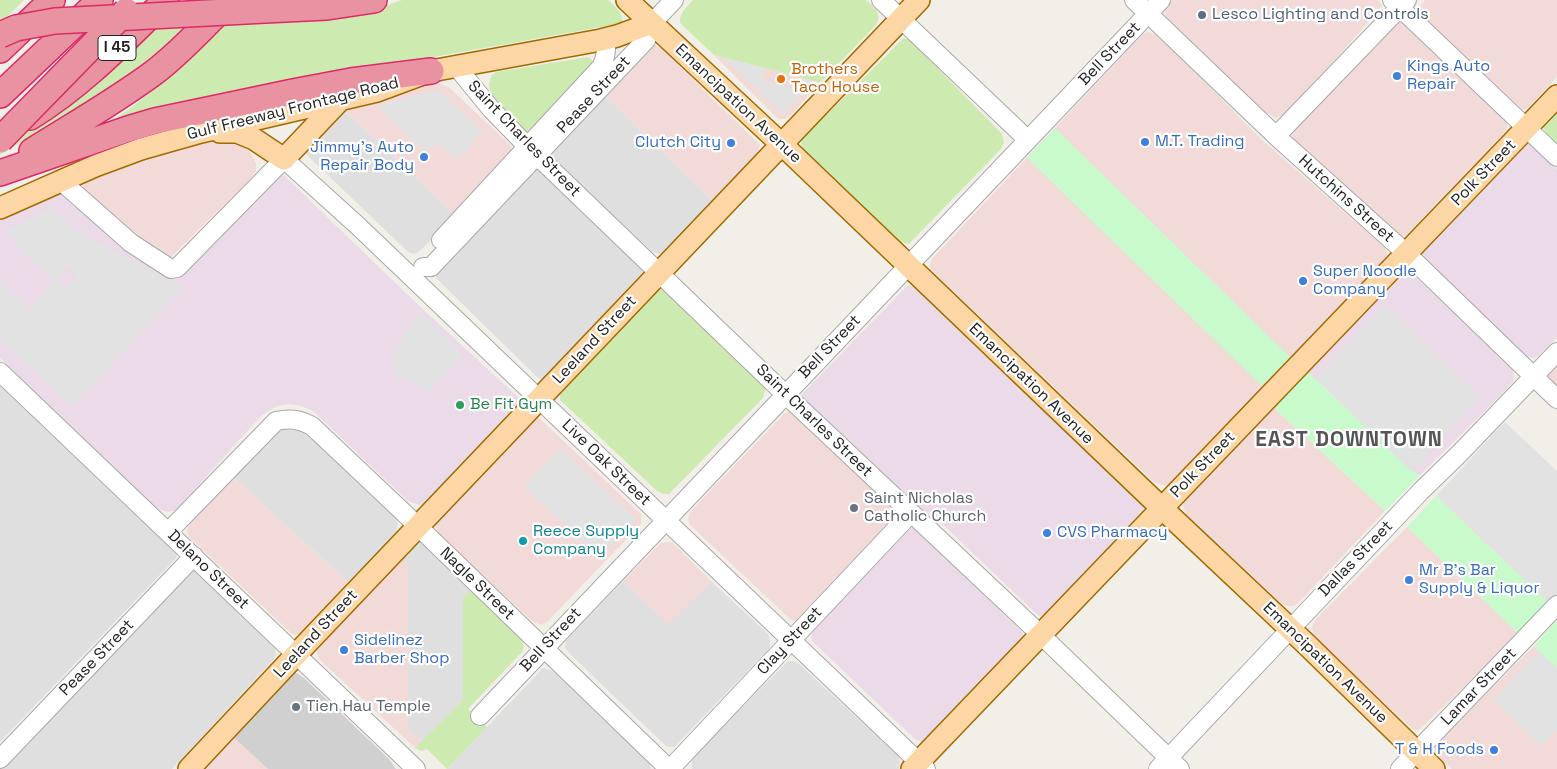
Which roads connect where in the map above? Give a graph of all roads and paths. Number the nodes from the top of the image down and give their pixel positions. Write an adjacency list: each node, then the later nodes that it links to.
1 (52, 0): 19 (highway)
2 (100, 0): 22 (highway, I 45)
3 (137, 0): 29 (highway, bridge)
4 (166, 0): 27 (highway, I 45, bridge)
5 (228, 0): 35 (highway)
6 (374, 0): 17 (highway, bridge)
7 (627, 0): 16 (main road, Emancipation Avenue)
8 (674, 0): 16 (street, Pease Street)
9 (881, 0): 15 (street)
10 (919, 0): 15 (main road, Leeland Street)
11 (1134, 0): 14 (street, Hutchins Street)
12 (1161, 0): 14 (street, Bell Street)
13 (1400, 2): 25 (street); 28 (street)
14 (1148, 14): 28 (street, Hutchins Street); 30 (street, Bell Street)
15 (901, 19): 30 (street); 31 (main road, Leeland Street)
16 (652, 24): 18 (main road, Gulf Freeway Frontage Road); 31 (main road, Emancipation Avenue); 32 (street, Pease Street)
17 (0, 35)
18 (606, 39): 20 (main road, Gulf Freeway Frontage Road); 32 (street, Pease Street)
19 (0, 50)
20 (456, 66): 21 (main road, Gulf Freeway Frontage Road); 32 (street, Saint Charles Street)
21 (432, 71): 24 (main road, Gulf Freeway Frontage Road); 35 (highway)
22 (0, 95)
23 (1557, 96): 25 (main road, Polk Street)
24 (340, 100): 26 (main road, Gulf Freeway Frontage Road); 34 (main road)
25 (1527, 128): 33 (street); 38 (main road, Polk Street)
26 (201, 132): 34 (main road); 36 (main road, Gulf Freeway Frontage Road)
27 (0, 135)
28 (1276, 136): 38 (street, Hutchins Street)
29 (0, 140)
30 (1028, 140): 39 (street, Bell Street)
31 (782, 144): 39 (main road, Emancipation Avenue); 41 (main road, Leeland Street)
32 (532, 151): 40 (street, Pease Street); 41 (street, Saint Charles Street)
33 (1557, 157)
34 (284, 158): 36 (street); 40 (street, Live Oak Street)
35 (0, 172)
36 (60, 181): 37 (main road, Gulf Freeway Frontage Road)
37 (0, 208)
38 (1406, 254): 44 (street, Hutchins Street); 48 (main road, Polk Street)
39 (908, 265): 45 (street, Bell Street); 48 (main road, Emancipation Avenue)
40 (418, 272): 46 (street, Live Oak Street)
41 (659, 272): 45 (street, Saint Charles Street); 46 (main road, Leeland Street)
42 (1557, 352): 44 (street, Dallas Street)
43 (0, 372): 52 (street, Delano Street)
44 (1534, 377): 47 (street, Hutchins Street); 55 (street, Dallas Street)
45 (785, 394): 49 (street, Saint Charles Street); 50 (street, Bell Street)
46 (539, 399): 50 (street, Live Oak Street); 51 (main road, Leeland Street)
47 (1557, 399)
48 (1162, 508): 55 (main road, Emancipation Avenue); 56 (main road, Polk Street)
49 (911, 514): 56 (street, Saint Charles Street); 57 (street, Clay Street)
50 (666, 520): 57 (street, Live Oak Street); 58 (street, Bell Street)
51 (418, 526): 52 (street, Nagle Street); 58 (street, Nagle Street); 59 (main road, Leeland Street)
52 (168, 532): 53 (street, Delano Street)
53 (194, 556): 59 (street, Delano Street); 62 (street, Pease Street)
54 (1557, 605): 61 (street, Lamar Street)
55 (1290, 628): 61 (main road, Emancipation Avenue); 63 (street, Dallas Street)
56 (1041, 635): 63 (street, Saint Charles Street); 64 (main road, Polk Street)
57 (792, 640): 64 (street, Live Oak Street); 67 (street, Clay Street)
58 (544, 648): 60 (street, Bell Street); 67 (street, Nagle Street)
59 (296, 654): 65 (main road, Leeland Street); 66 (street, Delano Street)
60 (480, 716)
61 (1416, 752): 68 (street, Lamar Street); 69 (main road, Emancipation Avenue)
62 (0, 759)
63 (1169, 765)
64 (919, 767)
65 (189, 769)
66 (416, 769)
67 (669, 769)
68 (1400, 769)
69 (1434, 769)

